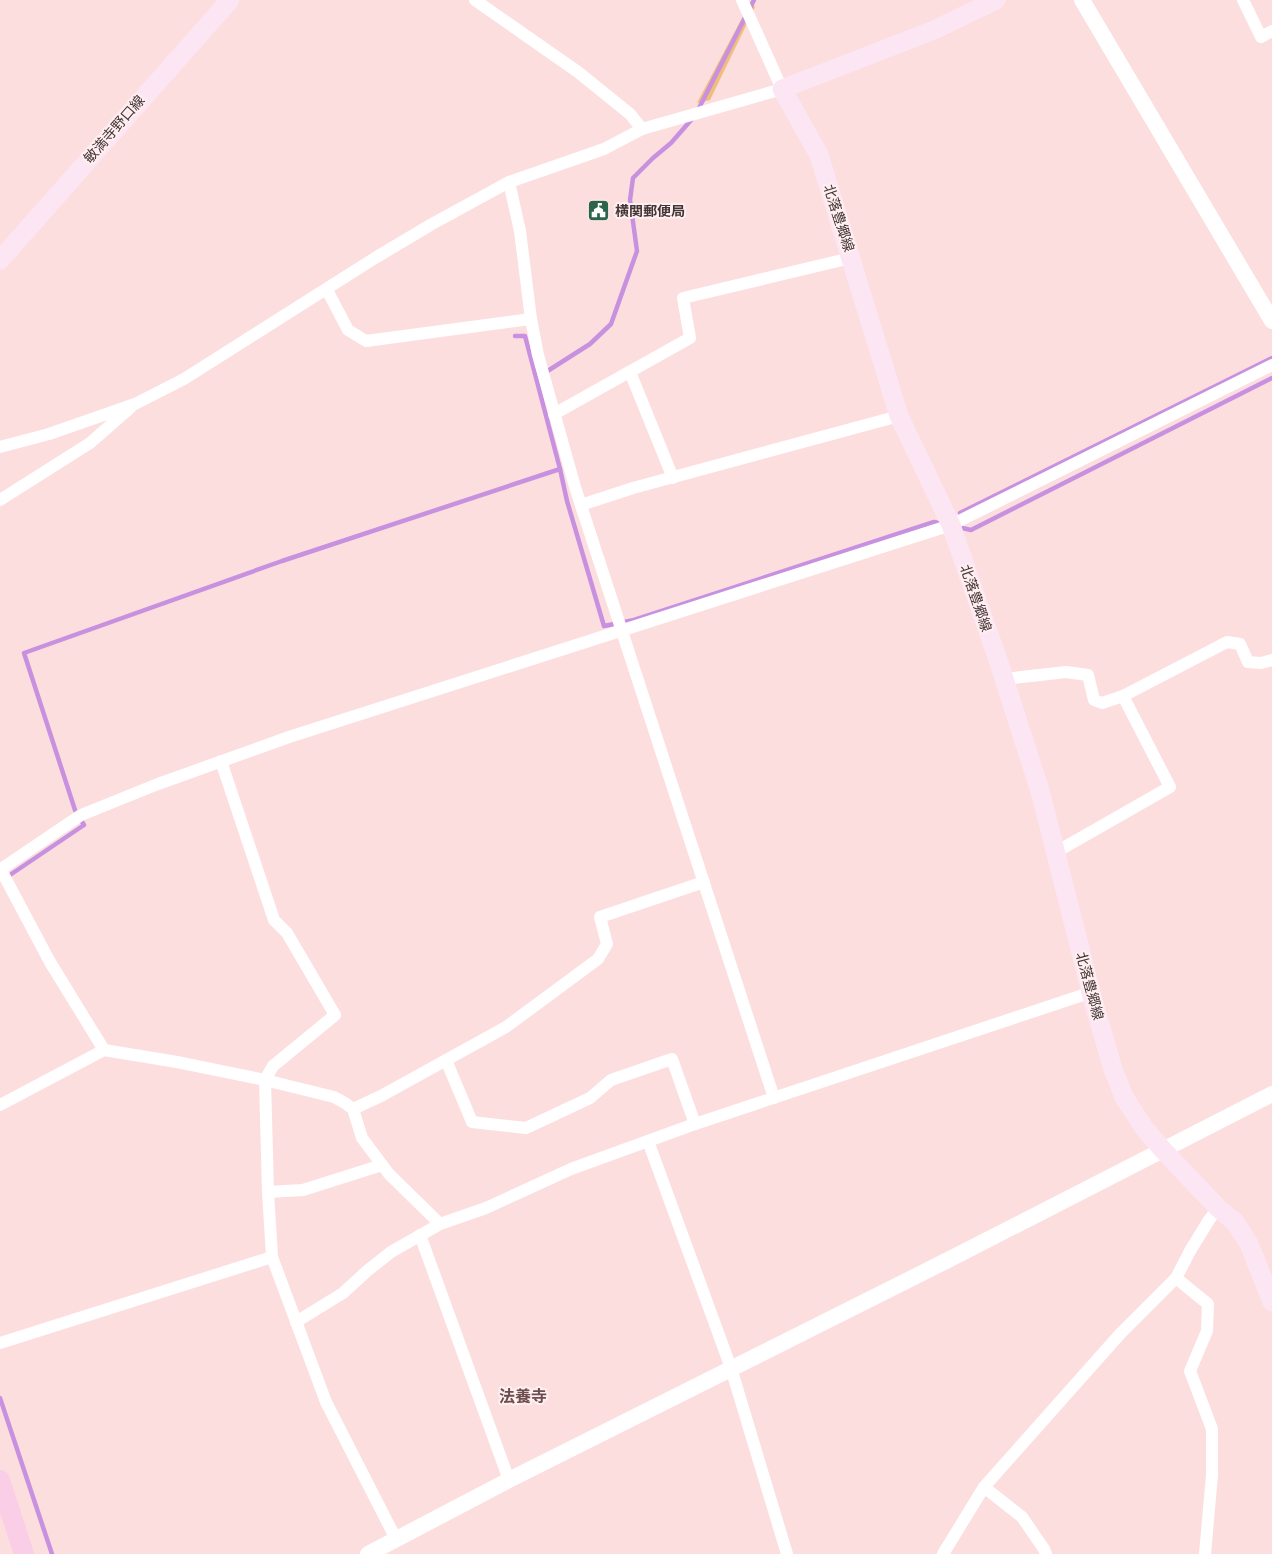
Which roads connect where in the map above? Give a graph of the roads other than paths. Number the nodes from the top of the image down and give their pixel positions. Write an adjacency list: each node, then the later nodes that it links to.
1 (742, 0): 8 (street)
2 (996, 0): 8 (main road)
3 (1082, 0): 15 (street)
4 (1243, 0): 7 (street)
5 (479, 1): 9 (street)
6 (223, 2): 11 (main road, 敏満寺野口線)
7 (1272, 31)
8 (782, 89): 9 (street); 12 (main road, 北落豊郷線)
9 (642, 129): 10 (street)
10 (509, 182): 13 (street); 14 (street)
11 (4, 249)
12 (852, 258): 17 (street); 20 (main road, 北落豊郷線)
13 (327, 290): 14 (street); 18 (street)
14 (530, 320): 19 (street)
15 (1272, 321)
16 (1272, 365): 25 (street)
17 (630, 372): 19 (street); 22 (street)
18 (135, 404): 21 (street); 23 (street)
19 (554, 414): 24 (street)
20 (899, 416): 22 (street); 25 (main road, 北落豊郷線)
21 (0, 447)
22 (673, 478): 24 (street)
23 (0, 500)
24 (580, 506): 26 (street)
25 (951, 525): 26 (street); 28 (main road, 北落豊郷線)
26 (622, 631): 30 (street); 33 (street)
27 (1272, 660): 29 (street)
28 (1004, 679): 29 (street); 31 (main road, 北落豊郷線)
29 (1123, 696): 31 (street)
30 (221, 761): 32 (street); 37 (street)
31 (1056, 852): 34 (main road, 北落豊郷線)
32 (0, 868): 35 (street)
33 (704, 882): 36 (street); 39 (street)
34 (1092, 992): 39 (street); 44 (main road, 北落豊郷線)
35 (104, 1050): 37 (street); 40 (street)
36 (446, 1060): 41 (street); 42 (street)
37 (265, 1080): 41 (street); 46 (street)
38 (1272, 1094): 44 (street)
39 (774, 1098): 42 (street)
40 (0, 1105)
41 (353, 1109): 45 (street)
42 (695, 1124): 43 (street)
43 (648, 1141): 48 (street); 55 (street)
44 (1163, 1150): 47 (main road, 北落豊郷線); 55 (street)
45 (382, 1165): 46 (street); 48 (street)
46 (268, 1192): 50 (street)
47 (1218, 1208): 51 (street); 52 (main road, 北落豊郷線)
48 (440, 1224): 49 (street)
49 (420, 1235): 53 (street); 57 (street)
50 (272, 1257): 53 (street); 54 (street)
51 (1176, 1278): 58 (street); 65 (street)
52 (1272, 1302)
53 (296, 1322): 59 (street)
54 (0, 1343)
55 (731, 1368): 57 (street); 62 (street)
56 (0, 1480): 60 (main road)
57 (509, 1480): 59 (street)
58 (984, 1487): 63 (street); 64 (street)
59 (396, 1539): 61 (street)
60 (24, 1554)
61 (368, 1554)
62 (787, 1554)
63 (943, 1554)
64 (1046, 1554)
65 (1206, 1554)

